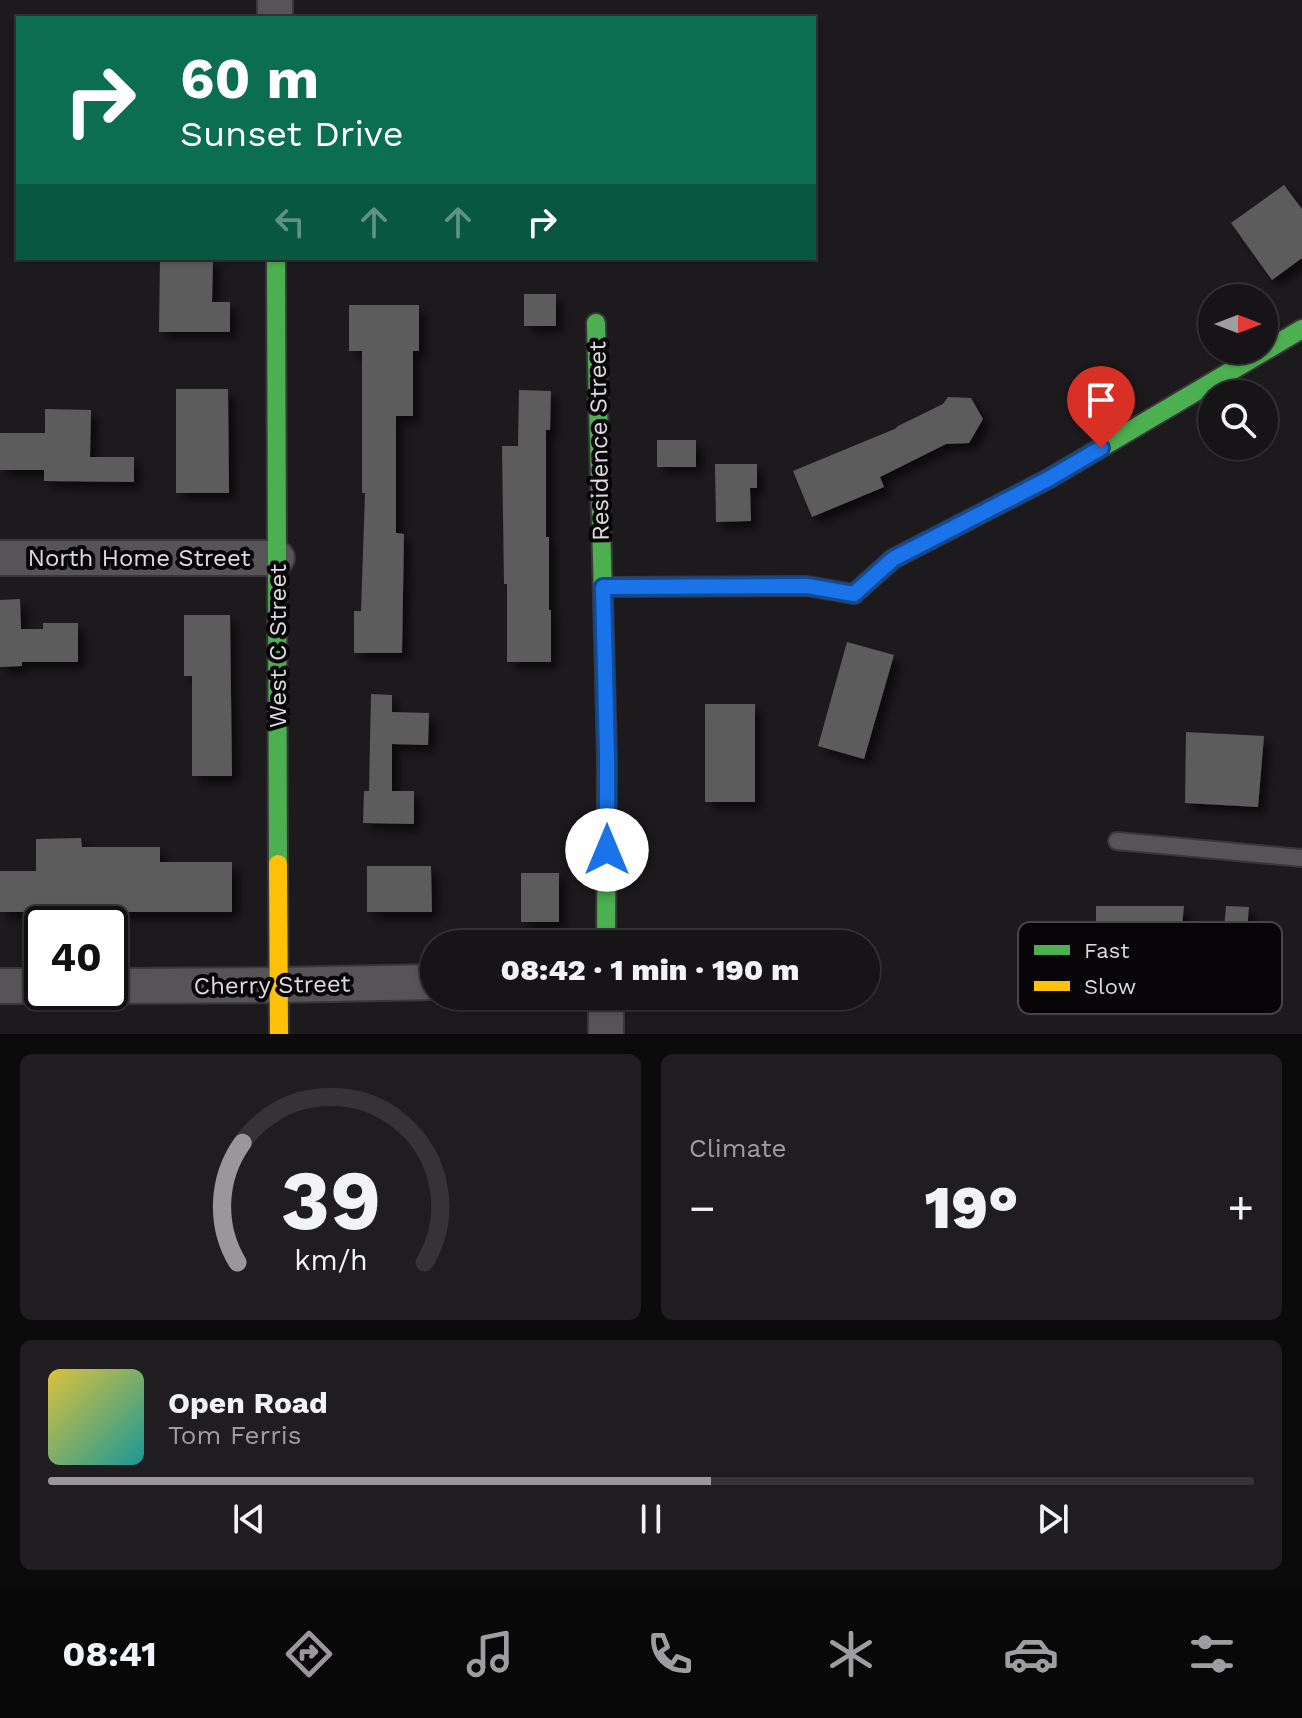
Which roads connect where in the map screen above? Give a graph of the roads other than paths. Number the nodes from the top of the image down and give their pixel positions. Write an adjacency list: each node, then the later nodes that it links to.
1 (276, 260): 5 (street, West C Street)
2 (596, 323): 6 (street, Residence Street)
3 (1302, 329): 6 (street)
4 (0, 558): 5 (street, North Home Street)
5 (277, 558): 11 (street, West C Street)
6 (603, 587): 9 (street, Residence Street)
7 (1117, 841): 8 (lane)
8 (1302, 858)
9 (606, 930)
10 (420, 982): 11 (street, Cherry Street)
11 (279, 985): 14 (street, Cherry Street); 16 (street, West C Street)
12 (0, 986): 13 (street)
13 (24, 986)
14 (128, 986)
15 (606, 1010): 17 (street)
16 (279, 1034)
17 (606, 1034)

